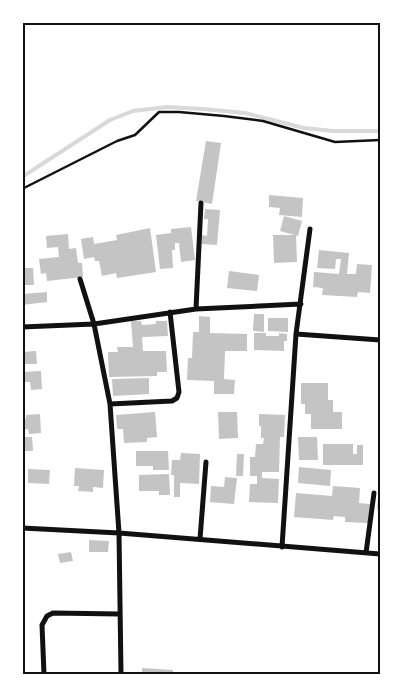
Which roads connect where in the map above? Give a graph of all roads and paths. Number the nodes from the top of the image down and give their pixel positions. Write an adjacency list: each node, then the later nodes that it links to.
1 (380, 140): 2 (path)
2 (22, 189)
3 (201, 203): 7 (street)
4 (310, 229): 6 (street)
5 (80, 279): 9 (street)
6 (301, 304): 7 (street); 11 (street)
7 (196, 309): 8 (street)
8 (170, 312): 9 (street); 13 (street)
9 (94, 324): 10 (street); 13 (street)
10 (22, 327)
11 (296, 334): 12 (street); 19 (street)
12 (380, 340)
13 (110, 404): 17 (street)
14 (206, 462): 18 (street)
15 (374, 493): 20 (street)
16 (22, 528): 17 (street)
17 (119, 533): 18 (street); 22 (street)
18 (200, 539): 19 (street)
19 (282, 546): 20 (street)
20 (366, 553): 21 (street)
21 (380, 554)
22 (120, 614): 23 (street); 24 (street)
23 (44, 674)
24 (121, 674)

